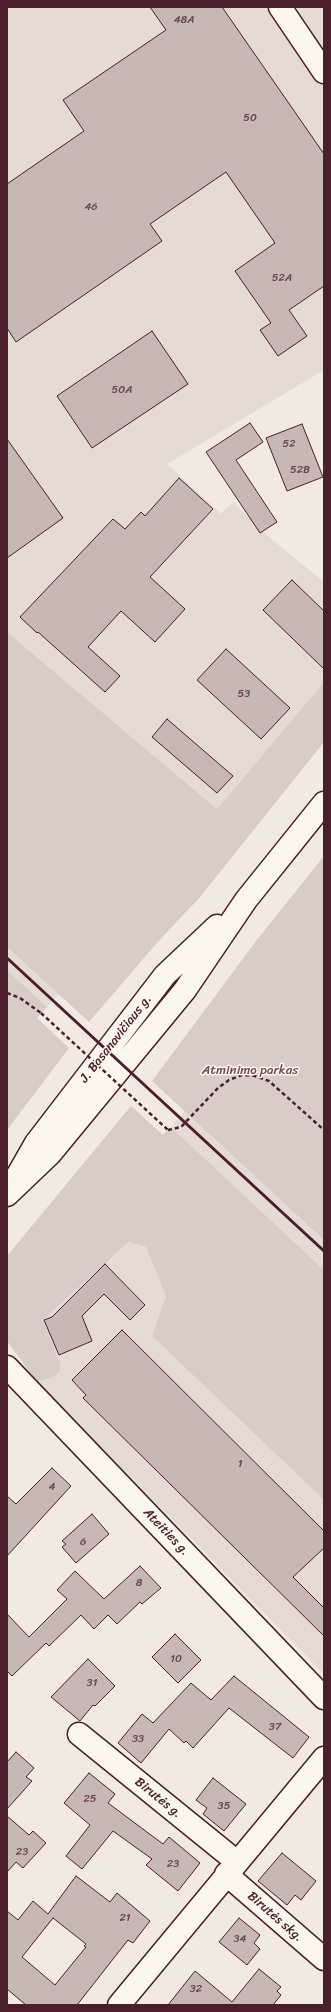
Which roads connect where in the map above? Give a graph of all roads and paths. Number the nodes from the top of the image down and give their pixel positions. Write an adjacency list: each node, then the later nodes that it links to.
1 (280, 7): 2 (street)
2 (324, 72)
3 (324, 803): 6 (street, J. Basanavičiaus g.)
4 (7, 993): 5 (path, bridge)
5 (324, 1130)
6 (7, 1195)
7 (7, 1367): 8 (street, Ateities g.)
8 (324, 1698)
9 (79, 1734): 11 (street, Birutės g.)
10 (324, 1758): 11 (street)
11 (232, 1868): 12 (street, Birutės skg.); 13 (street)
12 (324, 1959)
13 (119, 2005)

